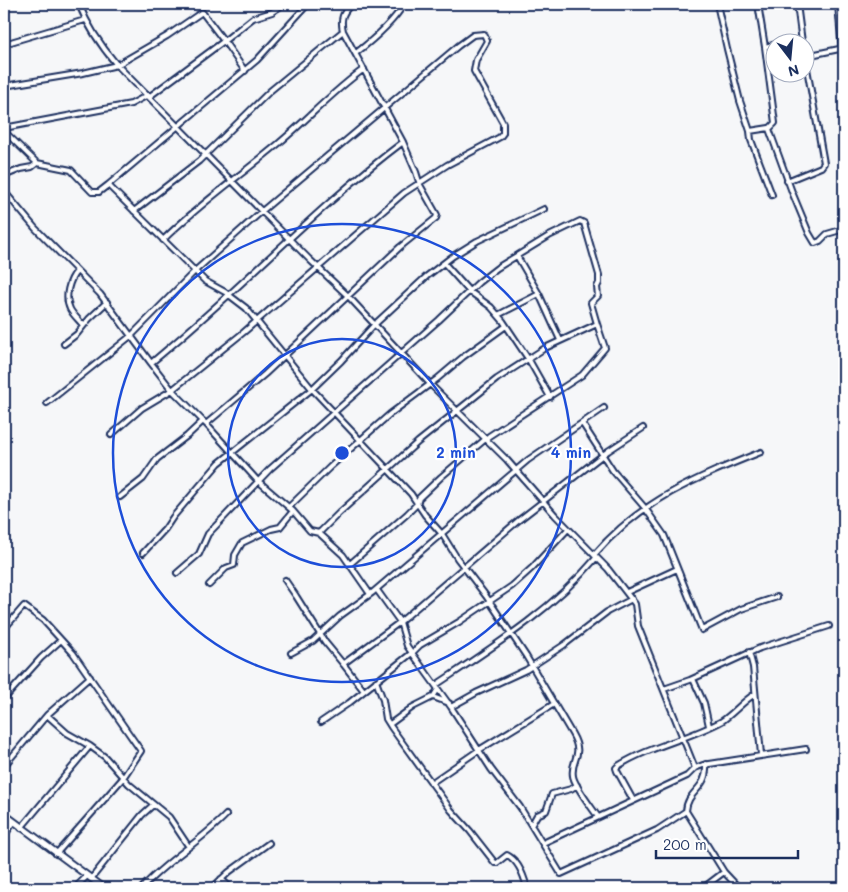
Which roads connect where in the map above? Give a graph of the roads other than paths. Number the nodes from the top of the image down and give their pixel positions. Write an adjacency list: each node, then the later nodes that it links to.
1 (79, 4): 10 (street)
2 (284, 4): 13 (street)
3 (308, 4): 21 (street)
4 (351, 4): 11 (street)
5 (404, 4): 17 (street)
6 (718, 4): 30 (street)
7 (758, 4): 15 (street)
8 (797, 4): 12 (street)
9 (838, 4): 16 (street)
10 (85, 20): 14 (street); 19 (street)
11 (343, 31): 17 (street); 32 (street)
12 (801, 32)
13 (224, 42): 19 (street); 21 (street); 25 (street)
14 (4, 44)
15 (765, 47): 28 (street)
16 (843, 48): 18 (street); 22 (street)
17 (356, 53): 20 (street)
18 (816, 54)
19 (117, 65): 24 (street); 25 (street)
20 (364, 68): 26 (street); 36 (street)
21 (245, 71): 27 (street)
22 (844, 76)
23 (809, 82): 35 (street)
24 (4, 86)
25 (149, 96): 27 (street); 29 (street)
26 (385, 108): 31 (street); 37 (street); 43 (street)
27 (179, 126): 32 (street); 38 (street)
28 (769, 128): 30 (street); 35 (street)
29 (4, 130): 33 (street)
30 (750, 131): 40 (street)
31 (403, 142): 37 (street); 45 (street)
32 (206, 154): 36 (street); 42 (street)
33 (37, 163): 34 (street); 38 (street)
34 (4, 176)
35 (787, 181): 44 (street)
36 (233, 182): 43 (street); 46 (street)
37 (419, 182): 49 (street); 55 (street)
38 (108, 185): 42 (street)
39 (4, 191): 50 (street)
40 (772, 196)
41 (544, 209): 48 (street)
42 (134, 211): 46 (street)
43 (262, 211): 45 (street); 51 (street)
44 (844, 229)
45 (290, 239): 49 (street); 54 (street)
46 (163, 240): 51 (street)
47 (517, 256): 52 (street); 53 (street); 60 (street)
48 (444, 263): 52 (street); 59 (street)
49 (319, 267): 55 (street); 58 (street)
50 (77, 270): 56 (street); 61 (street)
51 (195, 271): 54 (street); 63 (street)
52 (469, 291): 57 (street); 66 (street)
53 (539, 294): 57 (street); 64 (street)
54 (230, 295): 58 (street); 69 (street)
55 (348, 296): 59 (street); 67 (street)
56 (107, 302): 61 (street); 63 (street)
57 (498, 315): 62 (street)
58 (258, 320): 67 (street); 72 (street)
59 (374, 324): 66 (street); 71 (street)
60 (597, 324): 64 (street); 73 (street)
61 (84, 325): 65 (street)
62 (506, 326): 68 (street); 70 (street)
63 (132, 335): 69 (street); 74 (street)
64 (560, 340): 68 (street)
65 (64, 344)
66 (400, 353): 70 (street); 76 (street)
67 (285, 355): 71 (street); 78 (street)
68 (529, 360): 73 (street); 77 (street)
69 (151, 363): 72 (street)
70 (430, 384): 77 (street); 83 (street)
71 (312, 389): 76 (street); 85 (street)
72 (172, 390): 78 (street); 81 (street)
73 (550, 397): 82 (street)
74 (47, 403)
75 (604, 408): 79 (street)
76 (334, 411): 83 (street); 89 (street)
77 (456, 412): 82 (street); 87 (street)
78 (205, 423): 85 (street); 90 (street)
79 (582, 423): 86 (street); 88 (street)
80 (644, 428): 86 (street)
81 (112, 435)
82 (485, 440): 88 (street); 92 (street)
83 (361, 441): 87 (street); 93 (street)
84 (761, 452): 94 (street)
85 (232, 453): 89 (street); 99 (street)
86 (603, 456): 91 (street); 94 (street)
87 (388, 470): 92 (street); 97 (street)
88 (516, 470): 91 (street); 98 (street)
89 (258, 480): 93 (street); 104 (street)
90 (120, 497)
91 (543, 502): 96 (street); 102 (street)
92 (417, 504): 98 (street); 101 (street)
93 (289, 507): 95 (street)
94 (645, 508): 100 (street); 103 (street)
95 (293, 511): 97 (street); 106 (street)
96 (568, 529): 100 (street); 112 (street)
97 (319, 533): 101 (street)
98 (442, 534): 102 (street); 107 (street)
99 (143, 553)
100 (595, 556): 108 (street); 117 (street)
101 (350, 564): 109 (street)
102 (464, 566): 112 (street); 113 (street)
103 (677, 569): 108 (street); 110 (street)
104 (176, 573)
105 (285, 580): 116 (street)
106 (208, 585)
107 (377, 590): 109 (street); 113 (street)
108 (627, 592): 111 (street)
109 (370, 594): 116 (street)
110 (776, 597)
111 (632, 599): 123 (street); 128 (street)
112 (490, 602): 117 (street); 119 (street)
113 (400, 622): 119 (street); 122 (street)
114 (829, 626): 120 (street)
115 (4, 629): 118 (street)
116 (320, 634): 121 (street); 122 (street)
117 (512, 634): 123 (street); 127 (street)
118 (61, 640): 124 (street); 132 (street)
119 (413, 652): 126 (street); 127 (street)
120 (749, 652): 125 (street); 130 (street)
121 (291, 653)
122 (343, 664): 129 (street)
123 (532, 666): 133 (street); 134 (street)
124 (90, 677): 135 (street); 147 (street)
125 (693, 679): 128 (street); 138 (street)
126 (376, 681): 129 (street); 137 (street)
127 (437, 687): 131 (street); 134 (street)
128 (664, 689): 139 (street)
129 (364, 691): 136 (street)
130 (755, 694): 138 (street); 143 (street)
131 (433, 696): 134 (street); 137 (street)
132 (4, 699)
133 (554, 704): 142 (street); 149 (street)
134 (450, 705): 142 (street)
135 (47, 715): 140 (street); 145 (street)
136 (321, 722)
137 (390, 724): 148 (street)
138 (710, 726): 139 (street)
139 (684, 738): 146 (street); 150 (street)
140 (90, 746): 147 (street); 158 (street)
141 (806, 749): 143 (street)
142 (479, 750): 148 (street); 157 (street)
143 (761, 755): 144 (street)
144 (706, 764): 146 (street); 152 (street)
145 (4, 766)
146 (696, 768): 150 (street)
147 (123, 778): 151 (street); 163 (street)
148 (431, 783): 172 (street)
149 (577, 786): 155 (street); 157 (street)
150 (633, 800): 155 (street)
151 (153, 805): 162 (street); 165 (street)
152 (686, 811): 161 (street); 164 (street)
153 (4, 814): 156 (street)
154 (226, 815): 162 (street)
155 (598, 817): 161 (street)
156 (14, 822): 158 (street); 159 (street)
157 (532, 824): 161 (street)
158 (21, 828): 163 (street)
159 (4, 836)
160 (269, 843): 166 (street)
161 (543, 843)
162 (190, 847): 169 (street)
163 (56, 854): 165 (street)
164 (724, 872): 173 (street); 174 (street)
165 (89, 878): 167 (street); 168 (street)
166 (221, 879): 170 (street); 171 (street)
167 (75, 888)
168 (104, 888)
169 (142, 888)
170 (212, 888)
171 (231, 888)
172 (527, 888)
173 (703, 888)
174 (739, 888)

